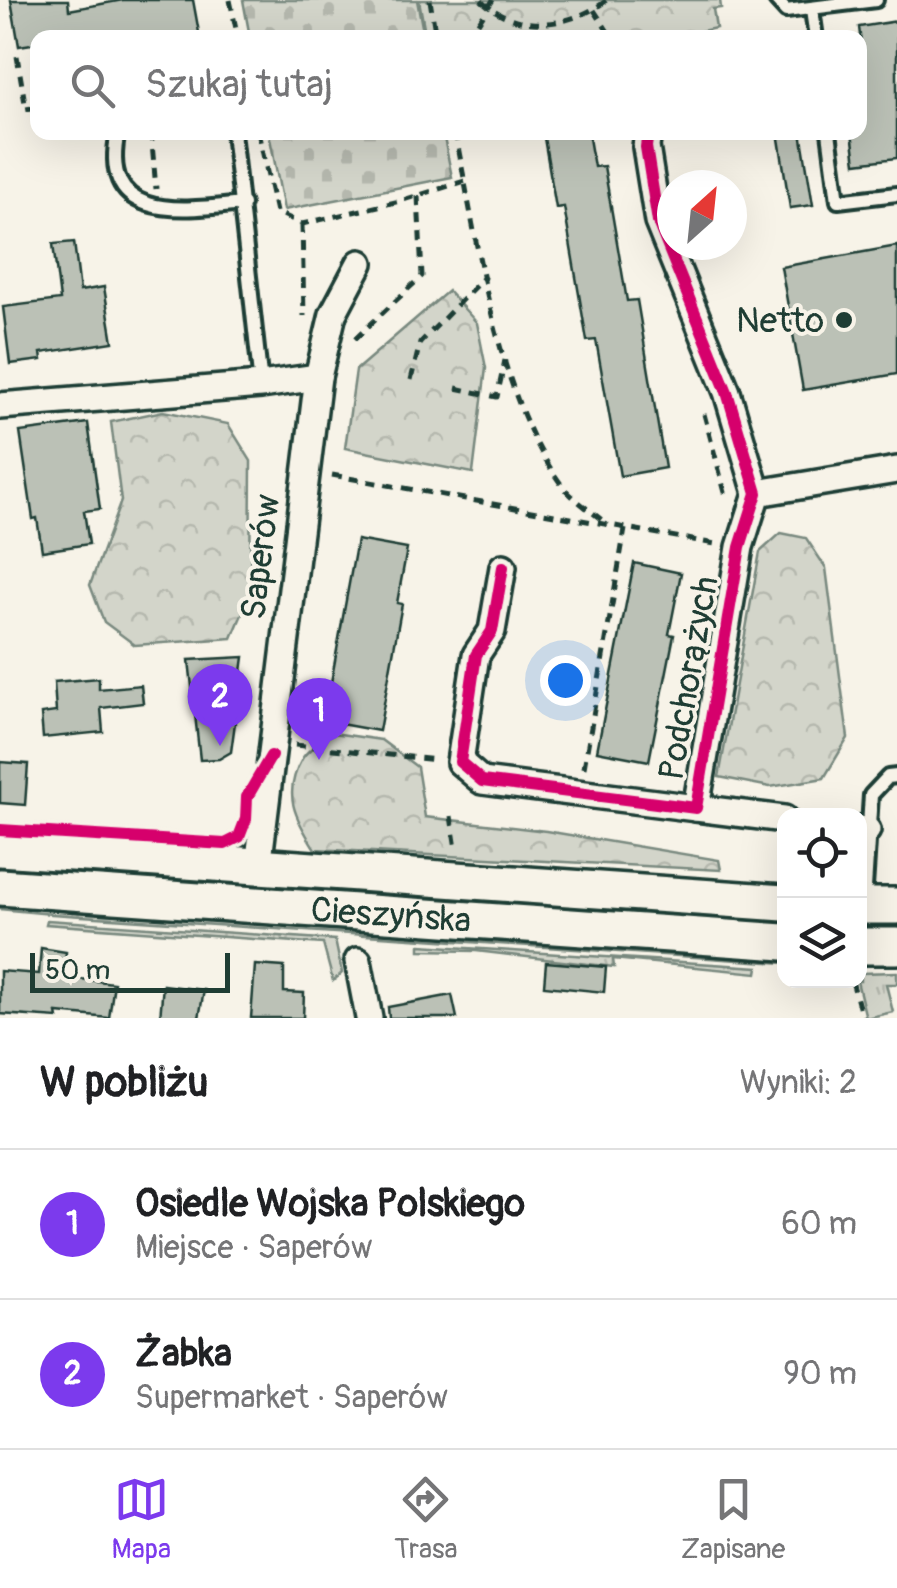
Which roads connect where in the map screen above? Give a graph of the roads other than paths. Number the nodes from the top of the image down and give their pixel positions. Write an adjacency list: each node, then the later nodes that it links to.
1 (776, 0): 3 (lane)
2 (876, 0): 3 (lane)
3 (812, 10): 4 (lane)
4 (815, 30)
5 (117, 140): 10 (lane)
6 (234, 140): 10 (lane)
7 (647, 140): 16 (street)
8 (830, 140): 9 (lane)
9 (897, 194)
10 (243, 204): 13 (lane)
11 (360, 263): 12 (street, Saperów)
12 (318, 377): 13 (street); 24 (street, Saperów)
13 (261, 385): 14 (street)
14 (0, 406)
15 (897, 470): 16 (street)
16 (757, 494): 19 (street, Podchorążych)
17 (503, 568): 19 (street, Podchorążych)
18 (897, 776): 20 (lane)
19 (696, 808): 21 (street, Podchorążych)
20 (867, 810)
21 (777, 818)
22 (0, 848): 24 (main road, Cieszyńska)
23 (867, 857): 27 (lane)
24 (258, 867): 26 (main road, Cieszyńska)
25 (0, 886): 28 (main road, Cieszyńska)
26 (777, 902)
27 (874, 906)
28 (777, 942)
29 (867, 946): 30 (main road)
30 (897, 946)
31 (358, 961): 32 (street)
32 (369, 1018)

